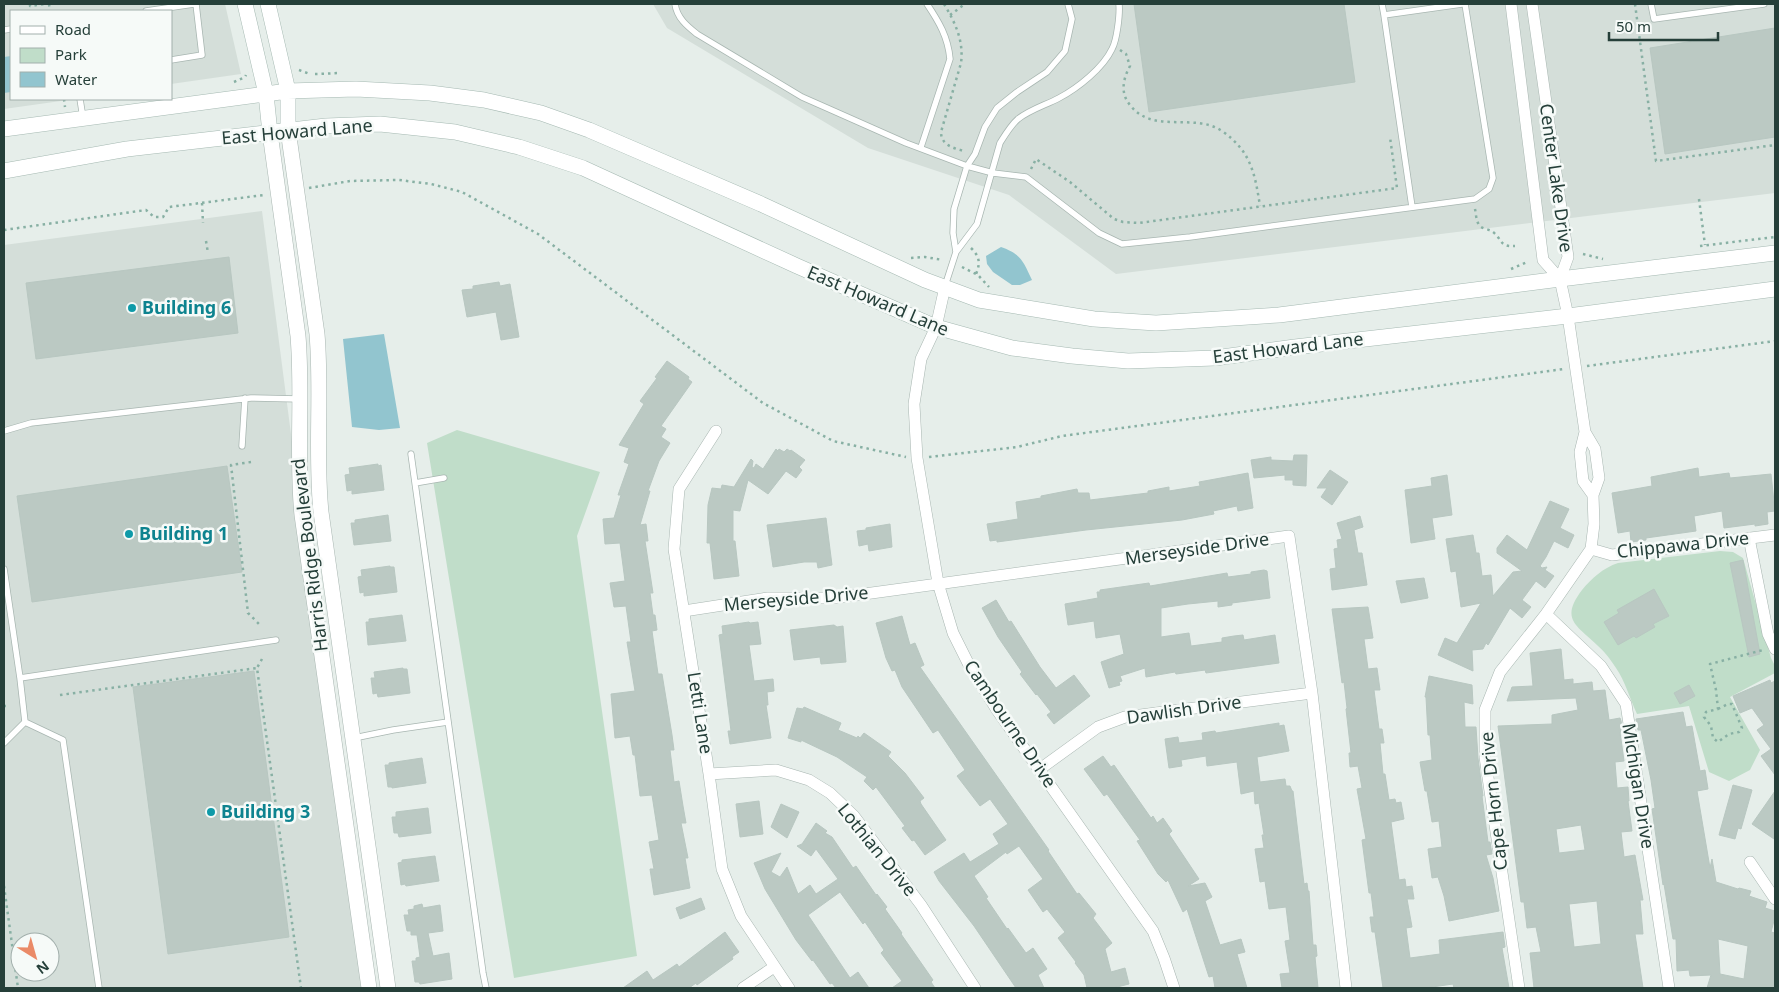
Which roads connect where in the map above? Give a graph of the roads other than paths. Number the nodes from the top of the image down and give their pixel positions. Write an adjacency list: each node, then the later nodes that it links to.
1 (195, 4): 14 (lane); 17 (lane)
2 (245, 4): 19 (main road, Harris Ridge Boulevard)
3 (268, 4): 18 (main road, Harris Ridge Boulevard)
4 (675, 4): 25 (lane)
5 (927, 4): 25 (lane)
6 (1068, 4): 26 (lane)
7 (1120, 4): 28 (lane)
8 (1382, 4): 16 (lane)
9 (1463, 4): 16 (lane); 29 (lane)
10 (1511, 4): 32 (street, Center Lake Drive)
11 (1532, 4): 32 (street, Center Lake Drive)
12 (1651, 4): 13 (lane)
13 (1764, 4)
14 (181, 5): 15 (lane)
15 (152, 10)
16 (1384, 16): 29 (lane)
17 (172, 60)
18 (288, 91): 19 (main road, East Howard Lane); 23 (main road, Harris Ridge Boulevard); 33 (main road, East Howard Lane)
19 (266, 94): 21 (main road, East Howard Lane); 24 (main road, Harris Ridge Boulevard)
20 (80, 100): 21 (lane)
21 (83, 118): 22 (main road, East Howard Lane)
22 (4, 129)
23 (288, 130): 24 (main road, East Howard Lane); 36 (main road, East Howard Lane); 60 (main road, Harris Ridge Boulevard)
24 (270, 133): 27 (main road, East Howard Lane); 38 (main road, Harris Ridge Boulevard)
25 (921, 147): 26 (lane)
26 (967, 166): 28 (lane); 30 (lane)
27 (4, 170)
28 (993, 173): 29 (lane); 30 (lane)
29 (1412, 207)
30 (956, 252): 33 (lane)
31 (1775, 253): 32 (main road, East Howard Lane)
32 (1560, 279): 33 (main road, East Howard Lane); 35 (street)
33 (944, 287): 36 (street, Cambourne Drive)
34 (1775, 289): 35 (main road, East Howard Lane)
35 (1568, 316): 36 (main road, East Howard Lane); 41 (street)
36 (936, 327): 51 (street, Cambourne Drive)
37 (245, 398): 38 (lane); 39 (lane); 42 (lane)
38 (299, 399): 61 (main road, Harris Ridge Boulevard)
39 (4, 431)
40 (716, 431): 52 (street, Letti Lane)
41 (1585, 432): 46 (street); 46 (street)
42 (242, 446)
43 (411, 454): 45 (lane)
44 (444, 478): 45 (lane)
45 (415, 483): 59 (lane)
46 (1593, 495): 49 (street, Cape Horn Drive)
47 (1775, 535): 48 (street, Chippawa Drive)
48 (1749, 538): 49 (street, Chippawa Drive); 55 (street)
49 (1590, 549): 53 (street, Cape Horn Drive)
50 (4, 569): 56 (lane)
51 (938, 583): 52 (street, Merseyside Drive); 57 (street, Merseyside Drive); 63 (street, Cambourne Drive)
52 (684, 610): 64 (street, Letti Lane)
53 (1546, 614): 77 (street, Cape Horn Drive); 78 (street, Michigan Drive)
54 (276, 640): 56 (lane)
55 (1775, 648)
56 (20, 678): 58 (lane)
57 (1312, 693): 63 (street, Dawlish Drive); 76 (street, Merseyside Drive)
58 (25, 722): 62 (lane); 68 (lane)
59 (448, 722): 60 (lane); 71 (lane)
60 (353, 738): 61 (main road); 70 (main road, Harris Ridge Boulevard)
61 (334, 740): 69 (main road, Harris Ridge Boulevard)
62 (4, 743)
63 (1040, 769): 75 (street, Cambourne Drive)
64 (709, 774): 67 (street, Letti Lane); 74 (street, Lothian Drive)
65 (1750, 862): 66 (street)
66 (1775, 899)
67 (774, 967): 72 (street); 73 (street, Letti Lane)
68 (99, 988)
69 (369, 988)
70 (388, 988)
71 (486, 988)
72 (743, 988)
73 (789, 988)
74 (975, 988)
75 (1174, 988)
76 (1346, 988)
77 (1518, 988)
78 (1668, 988)

